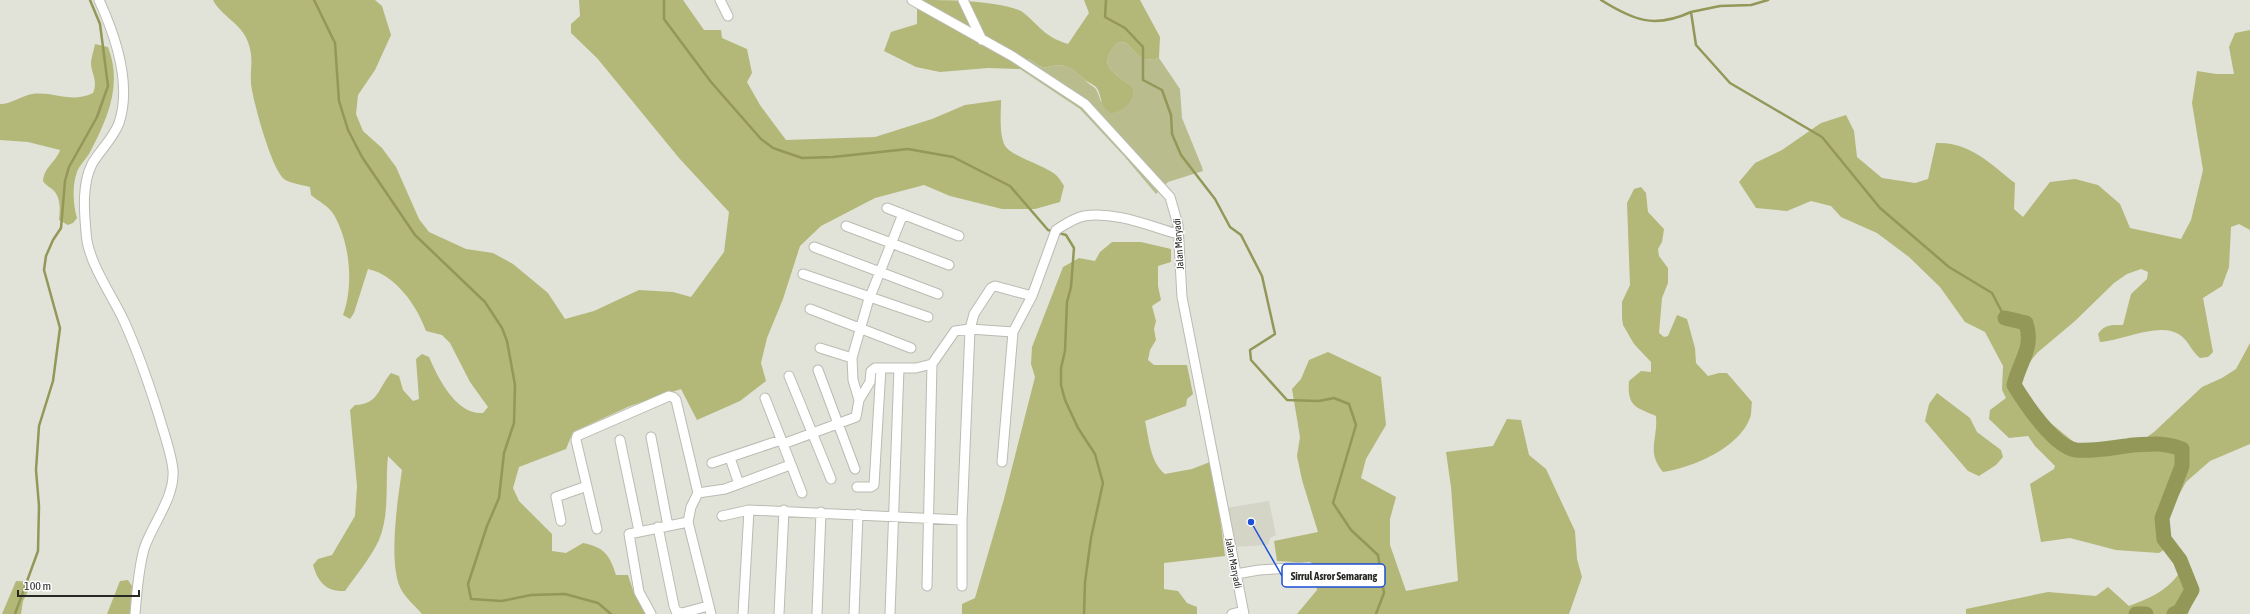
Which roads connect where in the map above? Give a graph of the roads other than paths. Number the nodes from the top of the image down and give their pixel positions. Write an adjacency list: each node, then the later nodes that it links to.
1 (100, 0): 72 (street)
2 (720, 0): 5 (street)
3 (912, 0): 6 (street, Jalan Maryadi)
4 (963, 0): 6 (street)
5 (728, 16)
6 (982, 40): 10 (street, Jalan Maryadi)
7 (887, 208): 8 (street)
8 (903, 214): 11 (street); 12 (street)
9 (846, 226): 12 (street)
10 (1178, 234): 18 (street); 66 (street, Jalan Maryadi)
11 (959, 236)
12 (891, 243): 14 (street); 15 (street)
13 (814, 246): 15 (street)
14 (949, 264)
15 (880, 271): 17 (street); 19 (street)
16 (803, 274): 19 (street)
17 (938, 294)
18 (1032, 296): 23 (street); 24 (street)
19 (870, 297): 21 (street); 22 (street)
20 (810, 309): 22 (street)
21 (928, 318)
22 (861, 329): 26 (street); 27 (street)
23 (970, 329): 24 (street); 28 (street); 58 (street)
24 (1013, 332): 41 (street)
25 (820, 348): 27 (street)
26 (911, 348)
27 (852, 358): 34 (street)
28 (932, 364): 30 (street); 57 (street)
29 (881, 368): 30 (street); 34 (street); 48 (street)
30 (899, 368): 56 (street)
31 (818, 370): 35 (street)
32 (789, 376): 36 (street)
33 (765, 398): 39 (street)
34 (859, 400): 35 (street)
35 (838, 424): 36 (street); 44 (street)
36 (812, 432): 39 (street); 45 (street)
37 (651, 437): 61 (street)
38 (620, 440): 64 (street)
39 (782, 442): 40 (street); 43 (street)
40 (730, 458): 42 (street); 46 (street)
41 (1002, 462)
42 (712, 463)
43 (790, 465): 46 (street); 50 (street)
44 (855, 469)
45 (831, 479)
46 (739, 484): 49 (street)
47 (587, 486): 49 (street); 59 (street); 63 (street)
48 (857, 487)
49 (698, 493): 60 (street)
50 (802, 493)
51 (749, 510): 52 (street); 55 (street); 74 (street)
52 (784, 510): 53 (street); 75 (street)
53 (821, 512): 54 (street); 76 (street)
54 (858, 514): 56 (street); 77 (street)
55 (722, 516)
56 (893, 516): 57 (street); 78 (street)
57 (928, 519): 58 (street); 67 (street)
58 (962, 520): 68 (street)
59 (561, 521)
60 (688, 522): 61 (street); 69 (street)
61 (668, 526): 62 (street)
62 (658, 527): 64 (street); 71 (street)
63 (598, 529)
64 (639, 531): 73 (street)
65 (1309, 567): 66 (street)
66 (1236, 574): 70 (street, Jalan Maryadi)
67 (927, 586)
68 (962, 586)
69 (709, 610): 71 (street)
70 (1243, 612): 79 (street)
71 (683, 613)
72 (135, 614)
73 (651, 614)
74 (743, 614)
75 (779, 614)
76 (817, 614)
77 (854, 614)
78 (890, 614)
79 (1232, 614)

